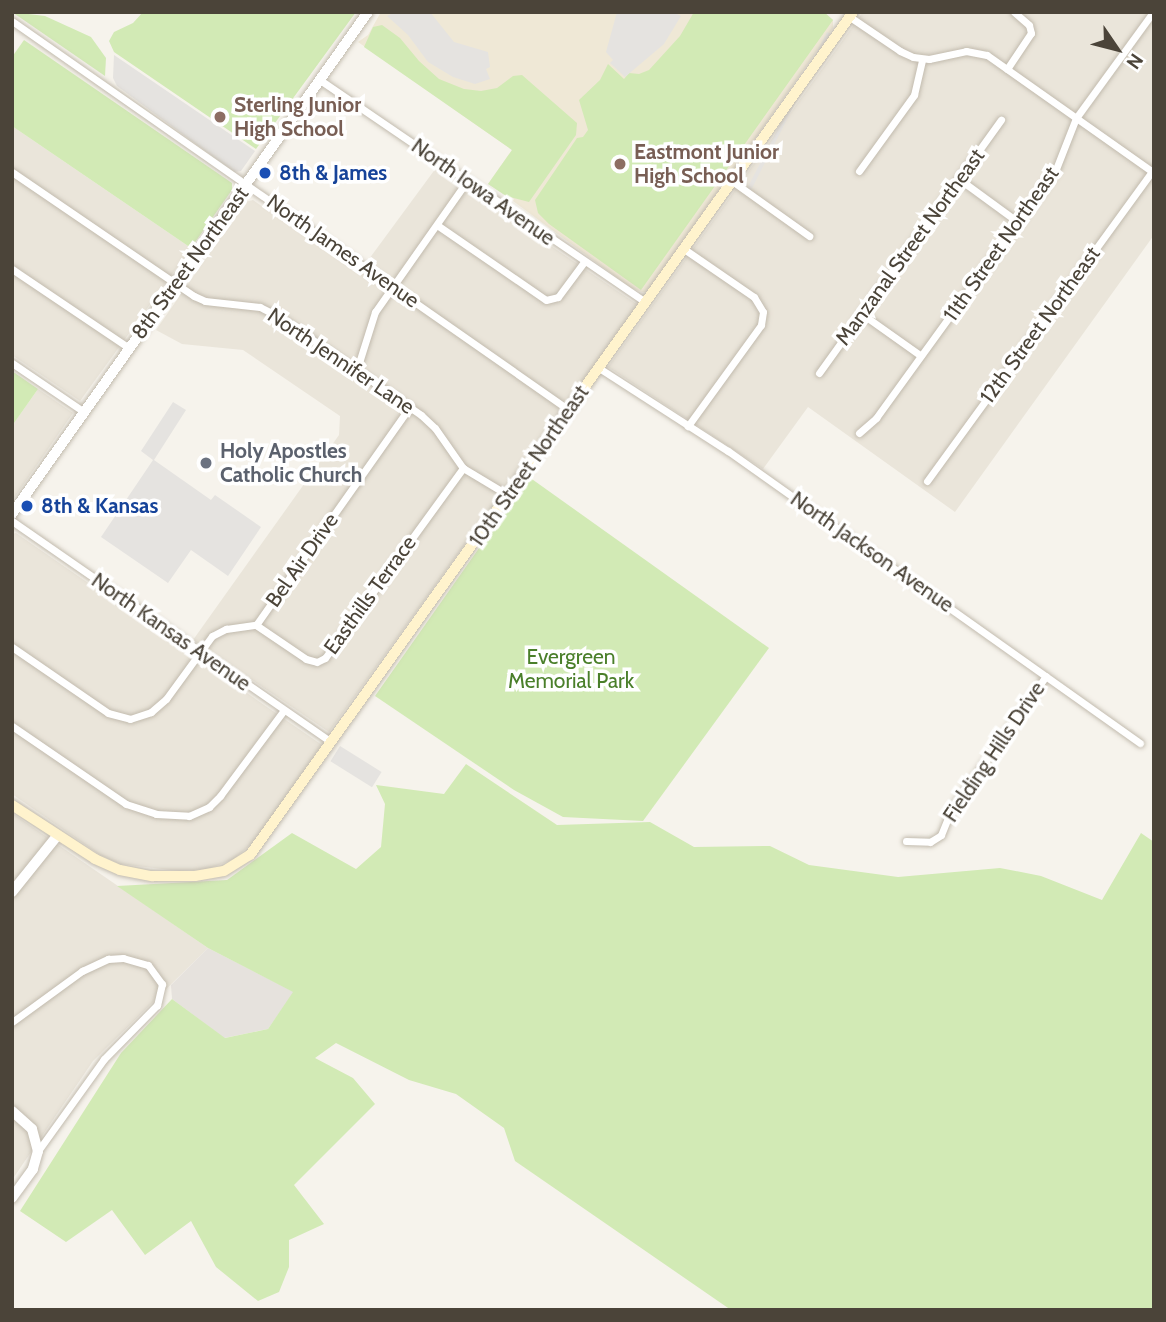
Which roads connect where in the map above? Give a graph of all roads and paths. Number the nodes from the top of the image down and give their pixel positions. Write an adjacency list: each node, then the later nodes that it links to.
1 (368, 12): 9 (street, 8th Street Northeast)
2 (838, 12): 5 (street)
3 (1014, 12): 8 (street)
4 (1153, 12): 10 (street, 11th Street Northeast)
5 (852, 14): 7 (street); 17 (main road, 10th Street Northeast)
6 (12, 21): 18 (street, North James Avenue)
7 (922, 59): 8 (street); 12 (street)
8 (1007, 69): 10 (street)
9 (320, 80): 16 (street, North Iowa Avenue); 18 (street, 8th Street Northeast)
10 (1076, 118): 13 (street); 19 (street, 11th Street Northeast)
11 (1001, 120): 15 (street, Manzanal Street Northeast)
12 (859, 171)
13 (1153, 171): 41 (street, 12th Street Northeast)
14 (12, 172): 25 (street, North Jennifer Lane)
15 (959, 179): 19 (street); 28 (street, Manzanal Street Northeast)
16 (467, 181): 20 (street); 23 (street, North Iowa Avenue)
17 (732, 181): 21 (street); 22 (main road, 10th Street Northeast)
18 (247, 184): 25 (street, 8th Street Northeast); 26 (street, North James Avenue)
19 (1018, 222): 30 (street, 11th Street Northeast)
20 (437, 225): 23 (street); 26 (street)
21 (809, 236)
22 (684, 249): 27 (main road, 10th Street Northeast); 38 (street)
23 (584, 262): 27 (street, North Iowa Avenue)
24 (12, 269): 29 (street)
25 (175, 283): 29 (street, 8th Street Northeast); 33 (street, North Jennifer Lane)
26 (392, 286): 33 (street); 36 (street, North James Avenue)
27 (646, 302): 32 (main road, 10th Street Northeast)
28 (862, 314): 30 (street); 34 (street, Manzanal Street Northeast)
29 (129, 348): 37 (street, 8th Street Northeast)
30 (921, 356): 39 (street, 11th Street Northeast)
31 (12, 363): 37 (street)
32 (599, 368): 36 (main road, 10th Street Northeast); 38 (street, North Jackson Avenue)
33 (357, 369): 35 (street, North Jennifer Lane)
34 (819, 373)
35 (410, 407): 40 (street, North Jennifer Lane); 45 (street, Bel Air Drive)
36 (569, 410): 42 (main road, 10th Street Northeast)
37 (83, 412): 43 (street, 8th Street Northeast)
38 (688, 426): 48 (street, North Jackson Avenue)
39 (859, 433)
40 (463, 468): 42 (street, North Jennifer Lane); 45 (street, Easthills Terrace)
41 (927, 481)
42 (508, 495): 51 (main road, 10th Street Northeast)
43 (12, 514)
44 (12, 521): 47 (street, North Kansas Avenue)
45 (256, 625): 47 (street, Bel Air Drive)
46 (12, 647): 47 (street, Bel Air Drive)
47 (200, 652): 49 (street, North Kansas Avenue)
48 (1046, 676): 52 (street, North Jackson Avenue); 55 (street, Fielding Hills Drive)
49 (284, 710): 50 (street); 51 (street, North Kansas Avenue)
50 (12, 726)
51 (331, 742): 54 (main road, 10th Street Northeast)
52 (1140, 743)
53 (13, 807): 54 (main road, 10th Street Northeast)
54 (57, 836): 56 (street)
55 (906, 841)
56 (12, 892)
57 (12, 1022): 59 (street)
58 (12, 1111): 59 (street)
59 (38, 1151): 60 (street)
60 (12, 1198)

